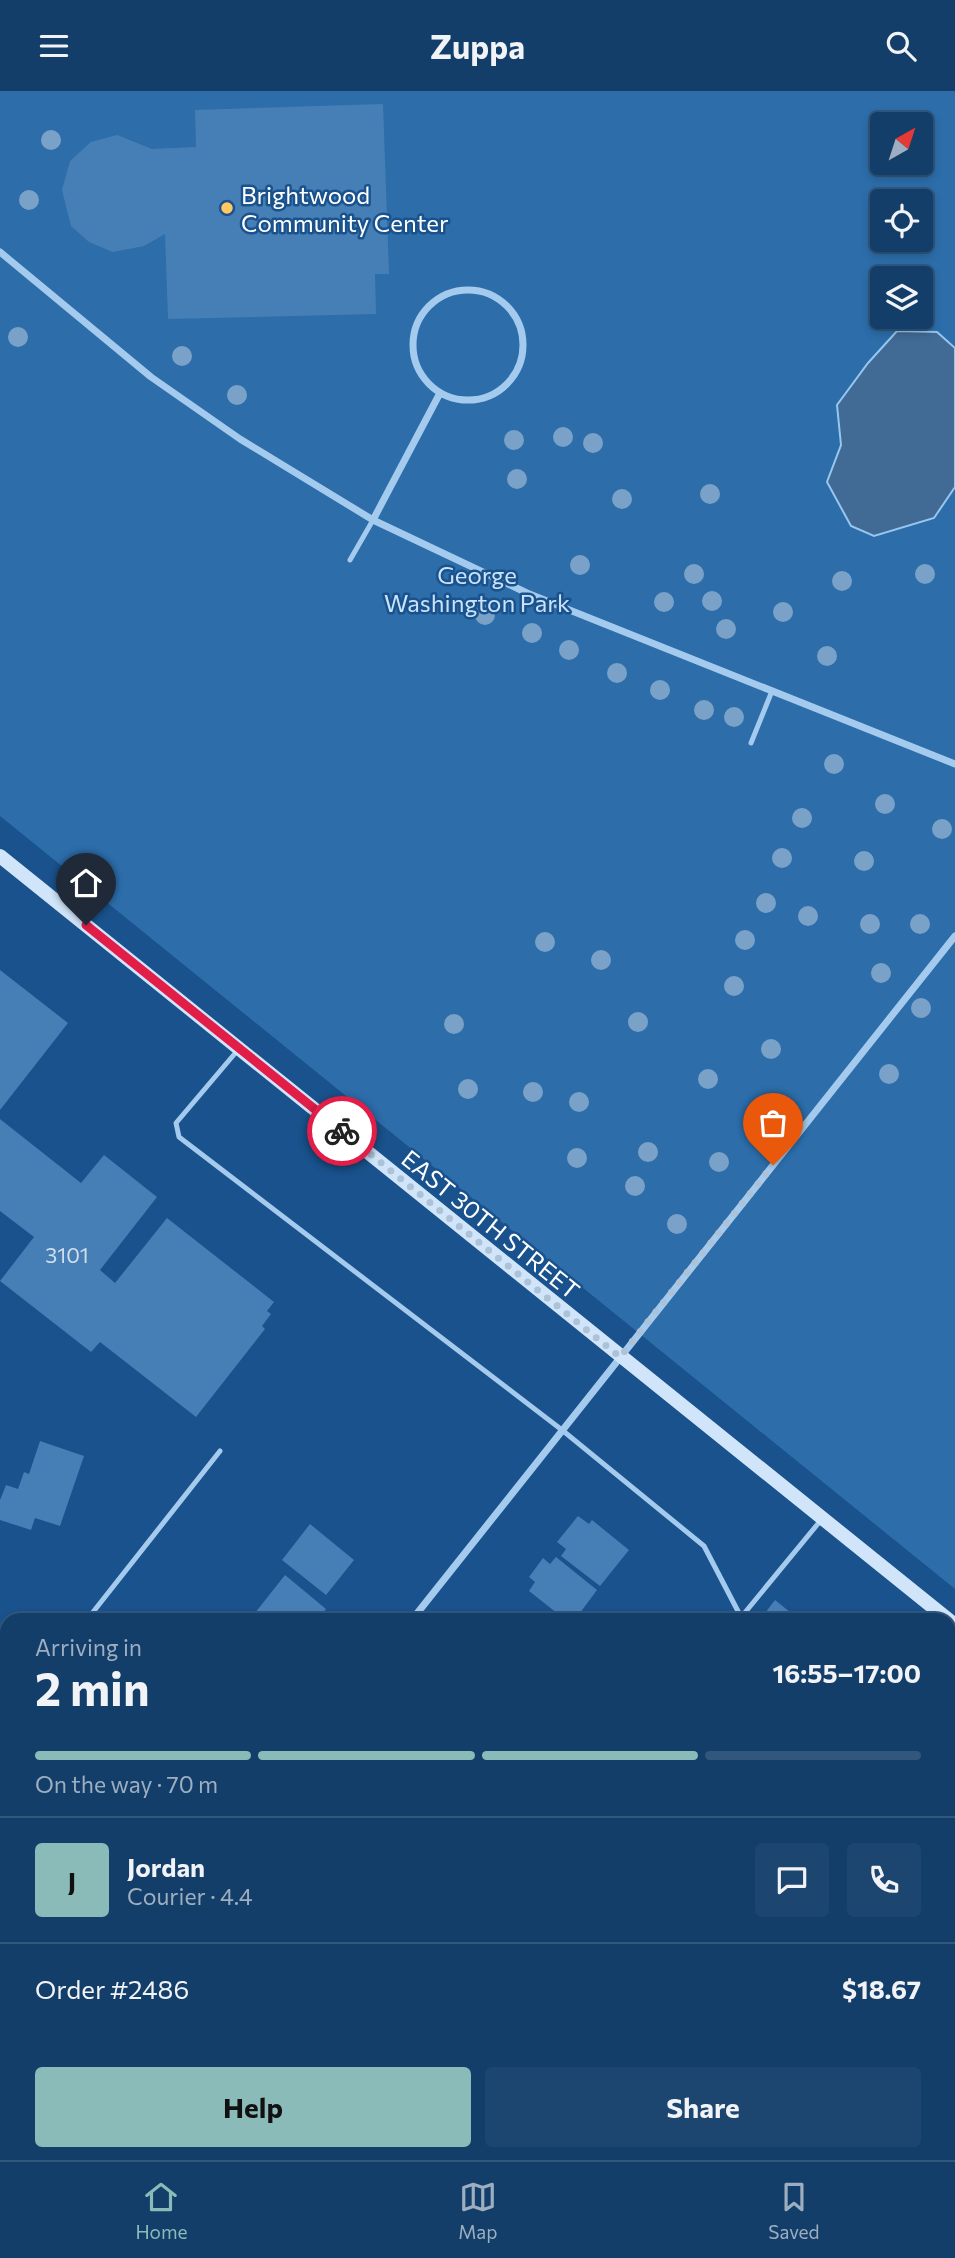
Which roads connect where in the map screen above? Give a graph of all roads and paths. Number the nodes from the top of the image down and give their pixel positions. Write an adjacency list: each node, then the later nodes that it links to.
1 (0, 252): 3 (street)
2 (440, 393): 2 (street); 3 (street)
3 (373, 520): 4 (lane); 5 (street)
4 (350, 560)
5 (772, 691): 6 (lane); 7 (street)
6 (751, 743)
7 (955, 764)
8 (0, 856): 10 (main road, EAST 30TH STREET)
9 (955, 936): 11 (street)
10 (239, 1048): 11 (main road, EAST 30TH STREET); 12 (lane)
11 (620, 1357): 12 (street); 14 (main road, EAST 30TH STREET)
12 (562, 1430): 16 (street); 17 (lane)
13 (220, 1451): 15 (lane)
14 (822, 1518): 18 (lane); 19 (main road, EAST 30TH STREET)
15 (92, 1613)
16 (417, 1613)
17 (737, 1613)
18 (745, 1613)
19 (940, 1613)

